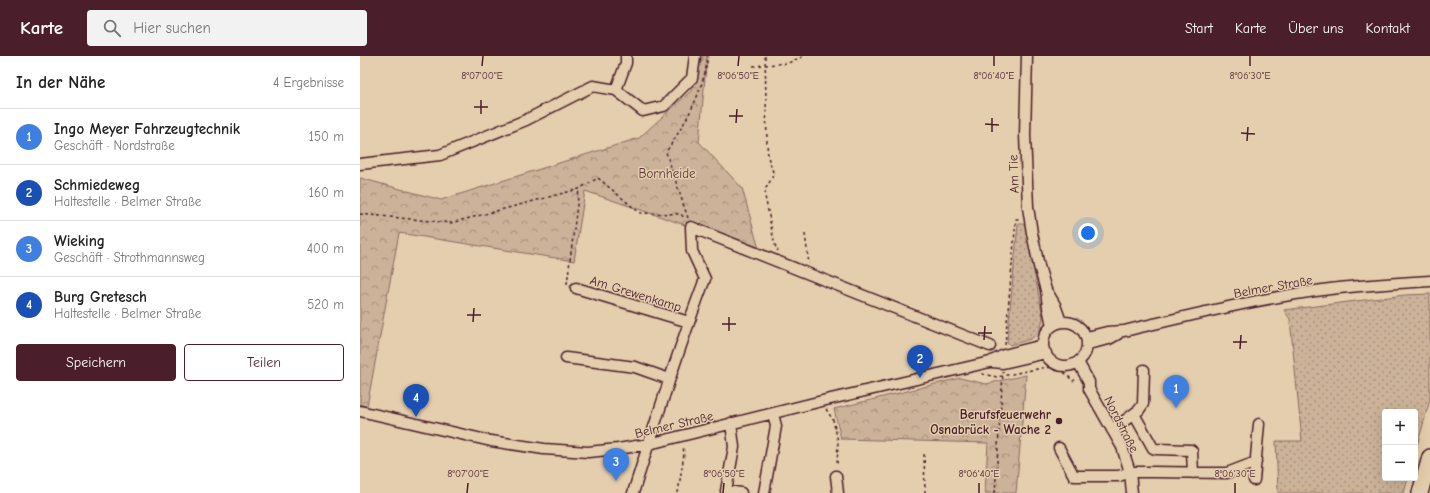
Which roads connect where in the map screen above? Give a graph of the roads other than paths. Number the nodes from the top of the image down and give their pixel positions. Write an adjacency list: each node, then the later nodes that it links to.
1 (626, 56): 4 (street)
2 (695, 56): 4 (street)
3 (1027, 56): 9 (street, Am Tie)
4 (616, 90): 5 (street)
5 (360, 164)
6 (1430, 281): 10 (street, Belmer Straße)
7 (576, 288): 8 (street, Am Grewenkamp)
8 (689, 322): 11 (street, Am Grewenkamp); 17 (street, Am Grewenkamp)
9 (1057, 324): 10 (street); 12 (street)
10 (1087, 341): 15 (street)
11 (990, 346)
12 (1045, 349): 14 (street, Belmer Straße); 14 (street, Belmer Straße); 15 (street)
13 (566, 358): 17 (street)
14 (990, 362): 20 (street, Belmer Straße)
15 (1074, 364): 18 (street, Nordstraße); 18 (street, Nordstraße)
16 (1144, 370): 21 (street)
17 (670, 379): 25 (street, Am Grewenkamp)
18 (1089, 389): 24 (street, Nordstraße)
19 (360, 411): 25 (street, Belmer Straße)
20 (773, 414): 22 (street, Belmer Straße); 35 (street)
21 (1134, 414): 24 (street); 30 (street)
22 (731, 423): 25 (street, Belmer Straße); 34 (street)
23 (1260, 424): 28 (street)
24 (1112, 430): 29 (street, Nordstraße)
25 (649, 444): 33 (street, Am Grewenkamp)
26 (1059, 448): 29 (street)
27 (1430, 457): 38 (highway)
28 (1256, 462): 30 (street, Nordstraße); 32 (street)
29 (1130, 472): 30 (street, Nordstraße); 37 (street, Nordstraße)
30 (1193, 473)
31 (836, 476): 36 (street)
32 (1254, 480)
33 (633, 493)
34 (741, 493)
35 (764, 493)
36 (838, 493)
37 (1132, 493)
38 (1420, 493)

